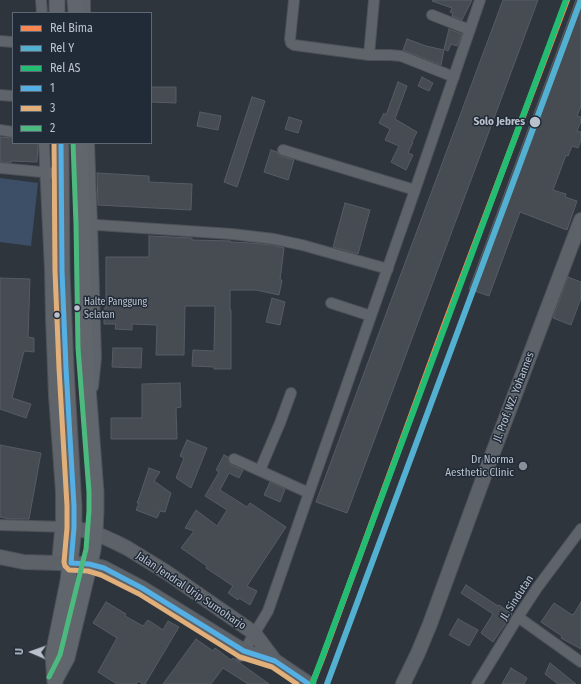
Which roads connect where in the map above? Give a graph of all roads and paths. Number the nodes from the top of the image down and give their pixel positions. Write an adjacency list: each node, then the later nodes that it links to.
1 (41, 0): 8 (street)
2 (57, 0): 9 (main road)
3 (75, 0): 10 (main road)
4 (85, 0): 11 (street)
5 (294, 0): 16 (street)
6 (374, 0): 16 (street)
7 (480, 0): 13 (street)
8 (42, 12)
9 (57, 12)
10 (76, 12)
11 (85, 12)
12 (432, 16): 13 (street)
13 (470, 30): 17 (street)
14 (0, 41): 15 (street)
15 (12, 42)
16 (369, 55): 17 (street)
17 (454, 77): 30 (street)
18 (0, 95): 19 (street)
19 (12, 96)
20 (0, 130): 21 (street)
21 (12, 132)
22 (44, 144): 28 (street)
23 (60, 144): 29 (main road)
24 (80, 144): 32 (main road)
25 (89, 144): 32 (street)
26 (283, 150): 30 (street)
27 (0, 168): 28 (street)
28 (45, 173): 29 (street); 37 (street)
29 (61, 174): 37 (main road)
30 (415, 190): 33 (street)
31 (581, 220): 58 (main road, Jl. Prof. WZ. Yohannes)
32 (88, 224): 33 (street); 38 (main road)
33 (388, 269): 35 (street)
34 (331, 303): 35 (street)
35 (372, 316): 41 (street)
36 (291, 393): 40 (street)
37 (64, 450): 38 (main road); 43 (main road)
38 (92, 450): 45 (main road)
39 (234, 460): 40 (street)
40 (260, 470): 41 (street)
41 (309, 493): 52 (street)
42 (0, 525): 43 (street)
43 (67, 527): 45 (main road, Jalan Jendral Urip Sumoharjo); 47 (main road)
44 (581, 529): 50 (street, Jl. Sindutan)
45 (95, 533): 48 (main road); 49 (main road, Jalan Jendral Urip Sumoharjo)
46 (0, 556): 47 (main road, Jalan Jendral Urip Sumoharjo)
47 (64, 563): 48 (main road, Jalan Jendral Urip Sumoharjo); 56 (main road)
48 (89, 564): 51 (main road, Jalan Jendral Urip Sumoharjo); 56 (main road)
49 (214, 605): 51 (main road); 52 (main road, Jalan Jendral Urip Sumoharjo)
50 (518, 617): 55 (street); 59 (street, Jl. Sindutan)
51 (201, 625): 53 (main road, Jalan Jendral Urip Sumoharjo)
52 (254, 633): 53 (street); 54 (main road, Jalan Jendral Urip Sumoharjo)
53 (242, 654): 54 (main road, Jalan Jendral Urip Sumoharjo)
54 (275, 661): 57 (main road, Jalan Jendral Urip Sumoharjo)
55 (581, 662)
56 (55, 682)
57 (306, 683)
58 (403, 684)
59 (477, 684)

